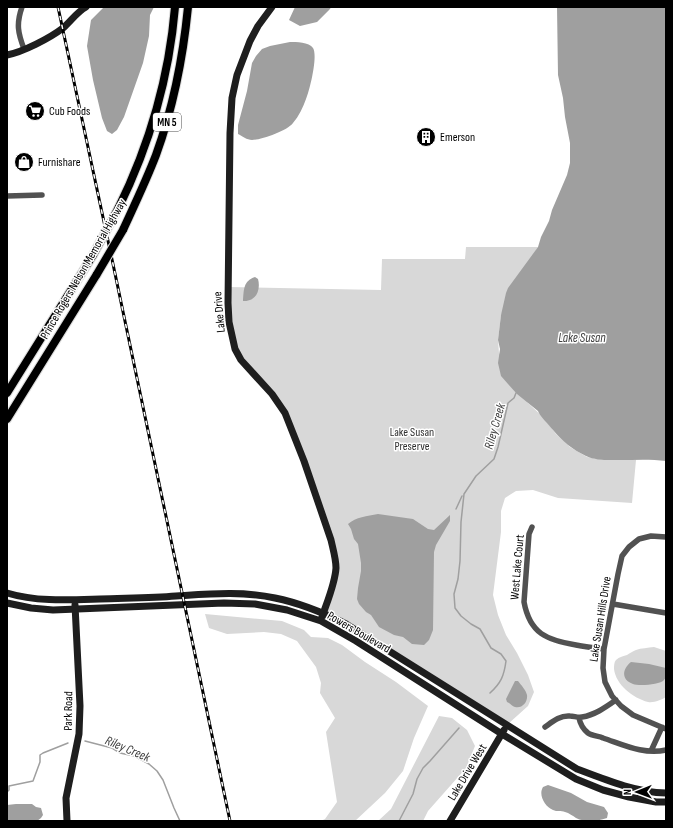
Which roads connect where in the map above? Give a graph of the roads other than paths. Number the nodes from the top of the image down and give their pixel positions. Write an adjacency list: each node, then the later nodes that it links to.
1 (22, 7): 6 (street)
2 (188, 7): 11 (main road, Prince Rogers Nelson Memorial Highway / MN 5, bridge)
3 (272, 7): 19 (main road, Lake Drive)
4 (83, 8): 6 (main road)
5 (175, 8): 10 (main road, Prince Rogers Nelson Memorial Highway / MN 5, bridge)
6 (24, 49): 7 (main road)
7 (7, 55)
8 (42, 195): 9 (street)
9 (7, 196)
10 (7, 394)
11 (7, 419)
12 (532, 527): 22 (street, West Lake Court)
13 (666, 538): 17 (street, Lake Susan Hills Drive)
14 (7, 593): 15 (main road, Powers Boulevard)
15 (75, 600): 18 (main road, Park Road); 19 (main road, Powers Boulevard)
16 (7, 603): 18 (main road, Powers Boulevard)
17 (613, 604): 20 (street); 22 (street, Lake Susan Hills Drive)
18 (76, 609): 21 (main road, Powers Boulevard); 33 (main road, Park Road)
19 (324, 613): 21 (main road, Lake Drive); 25 (main road, Powers Boulevard)
20 (666, 613)
21 (321, 621): 28 (main road, Powers Boulevard)
22 (604, 650): 23 (street, Lake Susan Hills Drive)
23 (616, 700): 24 (street); 27 (street, Lake Susan Hills Drive)
24 (579, 718): 26 (street); 30 (street)
25 (507, 725): 28 (main road, Lake Drive West); 31 (main road, Powers Boulevard)
26 (545, 728)
27 (664, 728): 30 (street)
28 (502, 734): 32 (main road, Powers Boulevard); 34 (main road, Lake Drive West)
29 (666, 750): 30 (street)
30 (651, 751)
31 (666, 792)
32 (666, 802)
33 (67, 821)
34 (450, 821)

